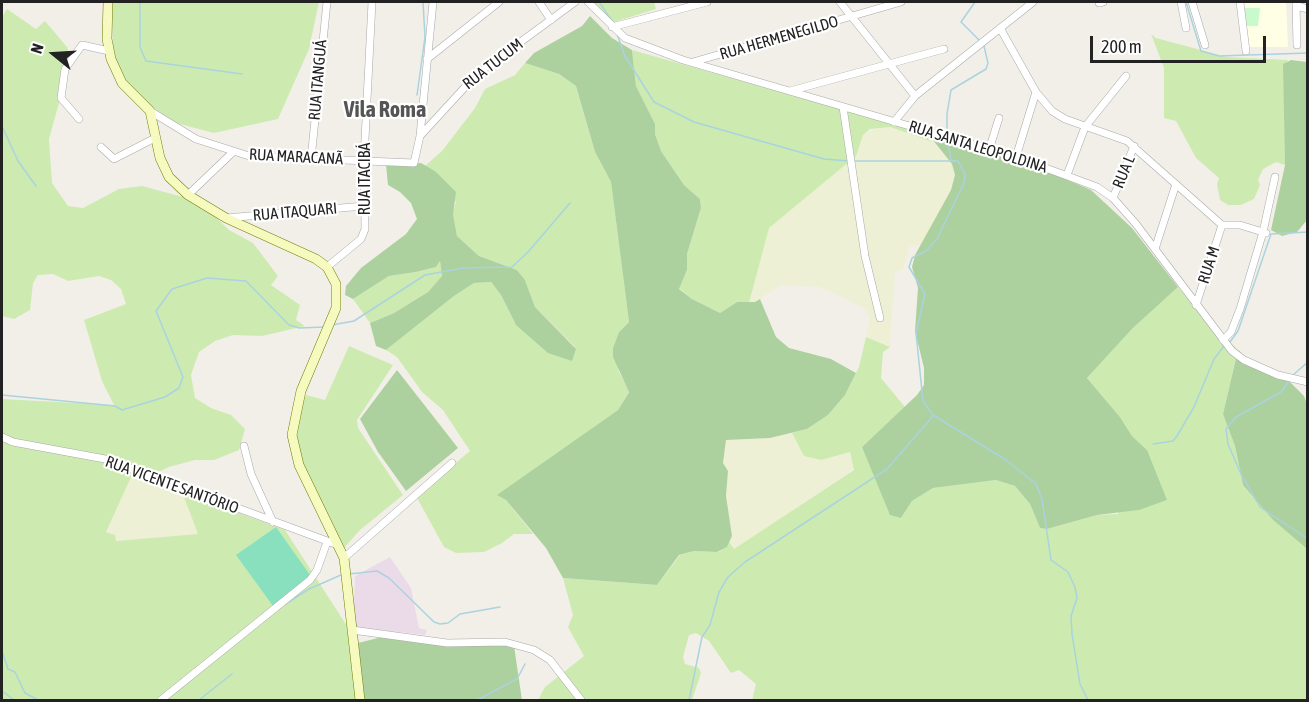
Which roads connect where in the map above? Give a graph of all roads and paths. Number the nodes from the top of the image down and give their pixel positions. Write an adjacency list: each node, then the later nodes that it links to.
1 (108, 2): 25 (street)
2 (327, 2): 47 (street, RUA ITANGUÁ)
3 (372, 2): 48 (street, RUA ITACIBÁ)
4 (433, 2): 27 (street)
5 (499, 2): 27 (street)
6 (539, 2): 18 (street)
7 (575, 2): 18 (street, RUA TUCUM)
8 (588, 2): 19 (street, RUA SANTA LEOPOLDINA)
9 (707, 2): 19 (street)
10 (840, 2): 17 (street)
11 (901, 2): 17 (street, RUA HERMENEGILDO)
12 (1033, 2): 20 (street)
13 (1240, 2): 26 (street)
14 (1296, 2): 16 (street); 23 (street)
15 (1189, 3): 21 (street); 22 (street)
16 (1308, 9)
17 (852, 17): 28 (street); 29 (street, RUA HERMENEGILDO)
18 (551, 20): 40 (street, RUA TUCUM)
19 (612, 27): 29 (street, RUA SANTA LEOPOLDINA)
20 (1000, 28): 32 (street); 33 (street)
21 (1186, 28)
22 (1204, 45)
23 (1297, 45)
24 (944, 49): 28 (street)
25 (108, 51): 35 (street); 37 (street)
26 (1246, 51)
27 (427, 59): 40 (street)
28 (889, 62): 31 (street); 33 (street)
29 (692, 63): 31 (street, RUA SANTA LEOPOLDINA)
30 (1126, 76): 39 (street)
31 (789, 91): 34 (street, RUA SANTA LEOPOLDINA)
32 (1036, 92): 39 (street); 46 (street)
33 (915, 96): 38 (street)
34 (843, 107): 38 (street, RUA SANTA LEOPOLDINA); 61 (street)
35 (150, 111): 41 (street); 45 (street, RUA MARACANÃ)
36 (999, 118): 44 (street)
37 (79, 119)
38 (894, 122): 44 (street, RUA SANTA LEOPOLDINA)
39 (1085, 127): 42 (street); 49 (street)
40 (420, 136): 48 (street, RUA MARACANÃ)
41 (155, 138): 43 (street); 52 (street)
42 (1134, 146): 51 (street); 53 (street, RUA L)
43 (101, 147)
44 (988, 150): 46 (street, RUA SANTA LEOPOLDINA)
45 (233, 152): 47 (street, RUA MARACANÃ); 52 (street)
46 (1016, 157): 49 (street, RUA SANTA LEOPOLDINA)
47 (311, 159): 48 (street, RUA MARACANÃ)
48 (364, 159): 54 (street, RUA ITACIBÁ)
49 (1067, 175): 53 (street, RUA SANTA LEOPOLDINA)
50 (1275, 177): 57 (street)
51 (1176, 184): 56 (street); 58 (street)
52 (188, 195): 55 (street)
53 (1113, 198): 58 (street, RUA SANTA LEOPOLDINA)
54 (364, 206): 55 (street, RUA ITAQUARI); 59 (street, RUA ITACIBÁ)
55 (226, 218): 59 (street)
56 (1222, 225): 57 (street); 60 (street, RUA M)
57 (1265, 233): 62 (street)
58 (1155, 249): 60 (street, RUA SANTA LEOPOLDINA)
59 (327, 267): 69 (street)
60 (1196, 304): 62 (street, RUA SANTA LEOPOLDINA)
61 (880, 318)
62 (1223, 340): 63 (street, RUA SANTA LEOPOLDINA)
63 (1308, 381)
64 (2, 437): 67 (street, RUA VICENTE SANTÓRIO)
65 (244, 446): 67 (street)
66 (452, 463): 70 (street)
67 (273, 522): 68 (street, RUA VICENTE SANTÓRIO)
68 (327, 542): 69 (street, RUA VICENTE SANTÓRIO); 72 (street)
69 (338, 545): 70 (street)
70 (344, 558): 71 (street)
71 (352, 630): 73 (street); 74 (street)
72 (161, 700)
73 (360, 700)
74 (581, 700)

